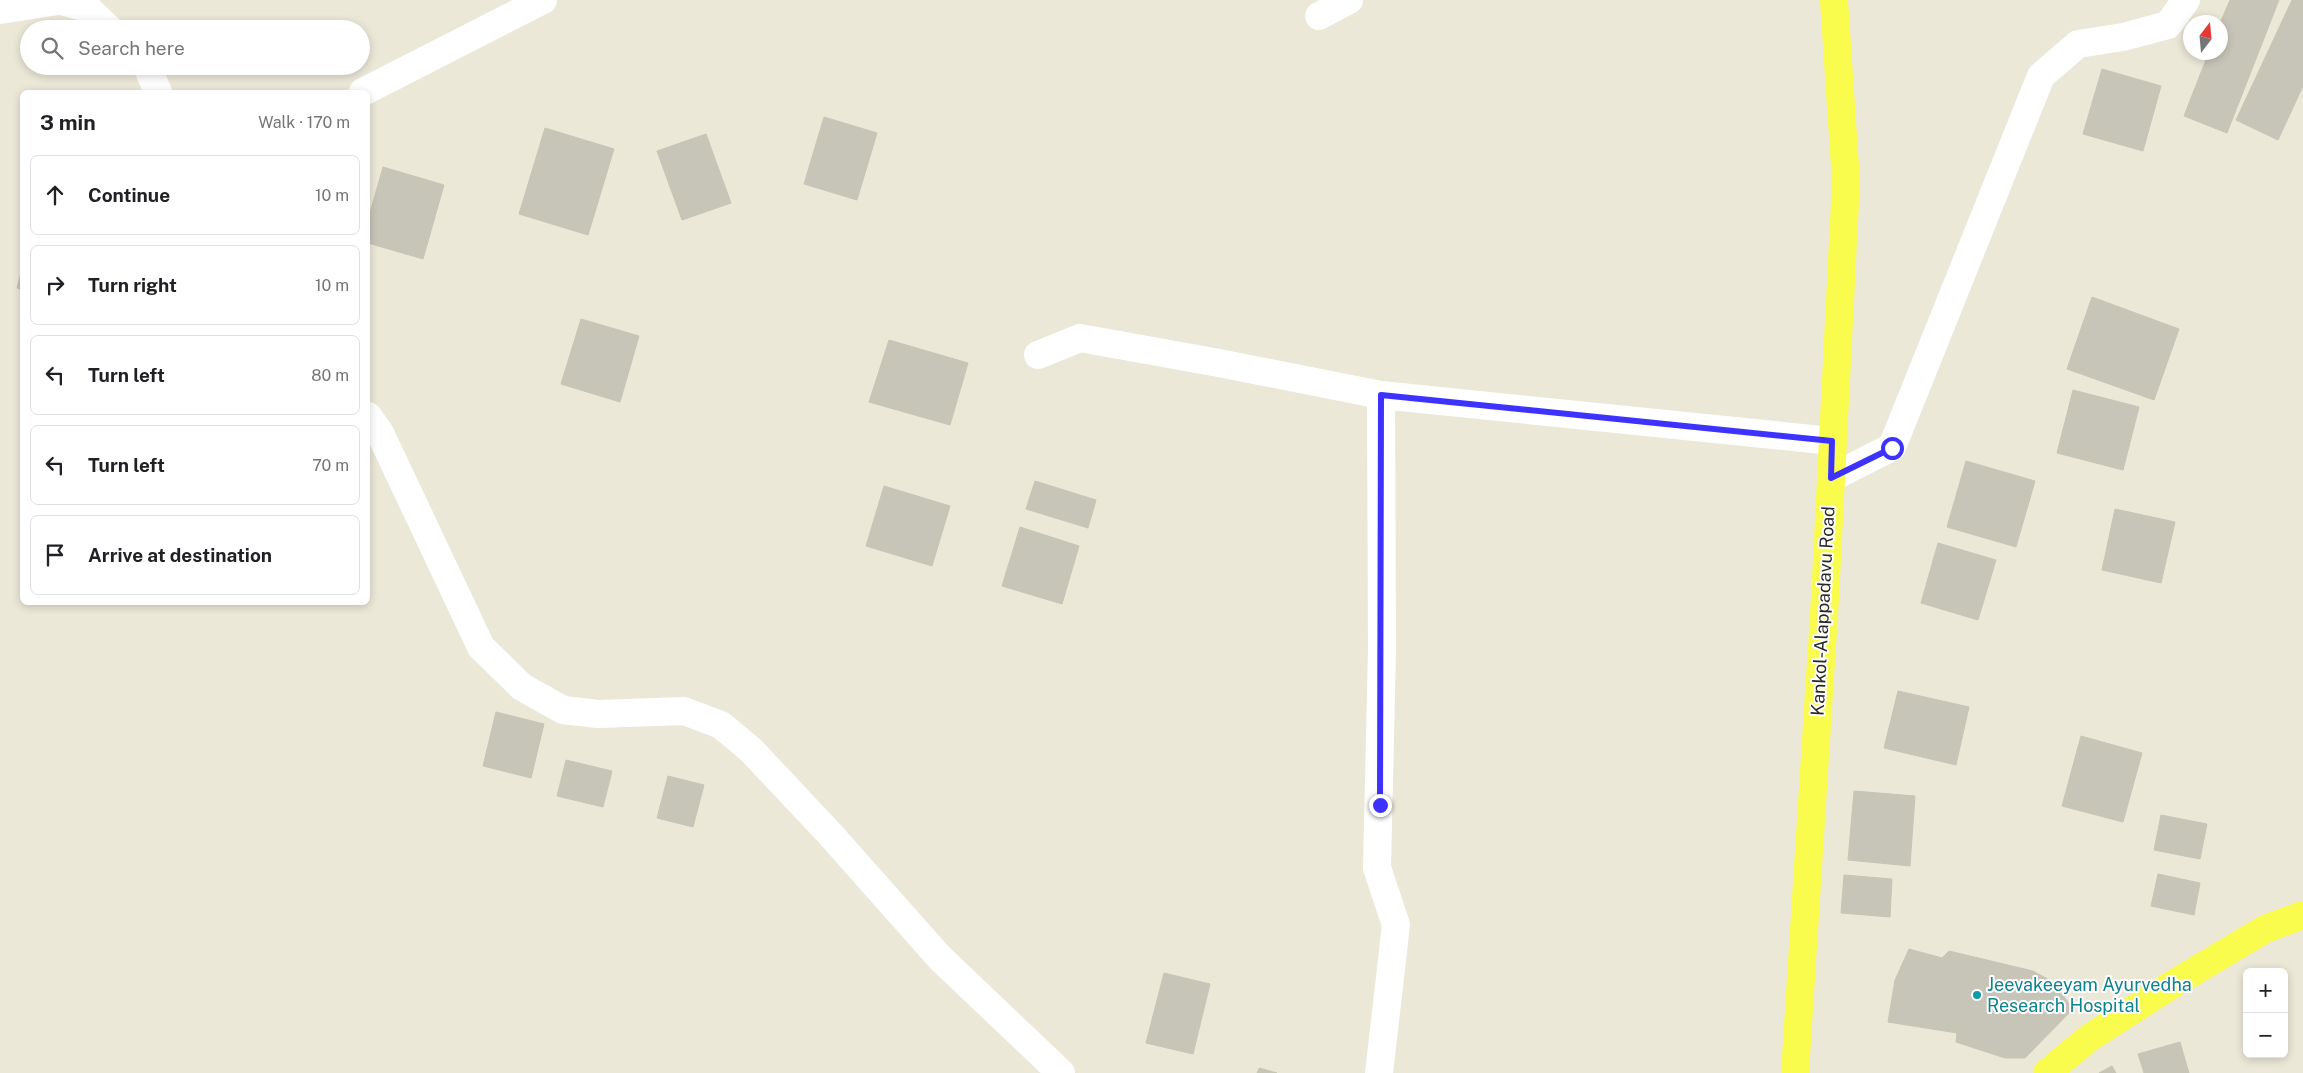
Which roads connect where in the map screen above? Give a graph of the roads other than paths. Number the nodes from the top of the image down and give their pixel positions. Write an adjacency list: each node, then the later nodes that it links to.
1 (58, 0): 6 (street); 8 (street)
2 (544, 0): 11 (street)
3 (1349, 0): 7 (street)
4 (1834, 0): 15 (main road, Kankol-Alappadavu Road)
5 (2186, 0): 16 (street)
6 (0, 10)
7 (1319, 16)
8 (100, 20)
9 (151, 75): 10 (street)
10 (157, 90)
11 (367, 90)
12 (1038, 355): 13 (street)
13 (1381, 395): 15 (street); 19 (street)
14 (370, 419): 18 (street)
15 (1832, 441): 16 (main road, Kankol-Alappadavu Road)
16 (1831, 478): 20 (main road, Kankol-Alappadavu Road)
17 (2303, 916): 21 (main road)
18 (1061, 1073)
19 (1379, 1073)
20 (1795, 1073)
21 (2047, 1073)

